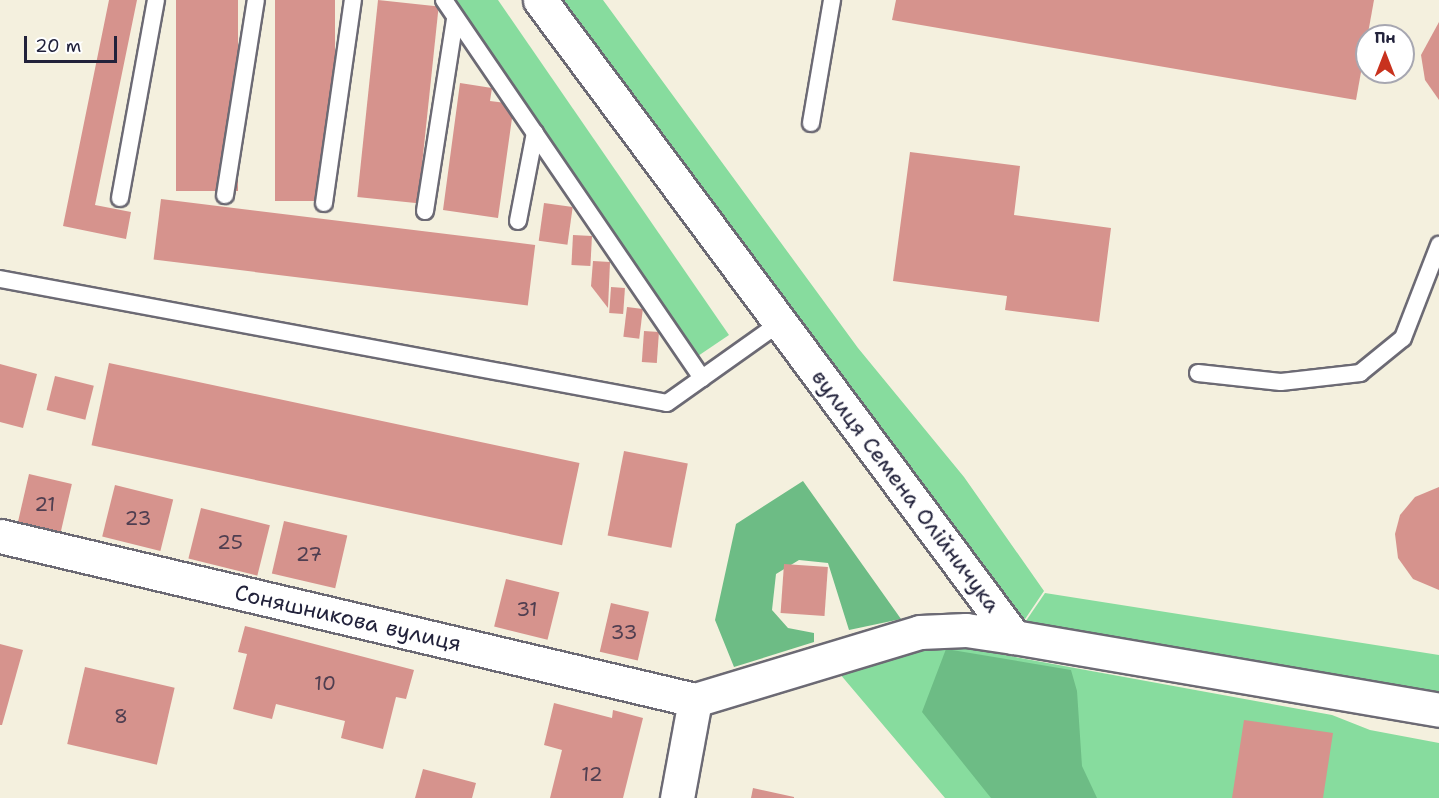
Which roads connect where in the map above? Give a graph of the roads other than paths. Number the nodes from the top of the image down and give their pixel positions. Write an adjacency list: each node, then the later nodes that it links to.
1 (156, 0): 11 (lane)
2 (256, 0): 10 (lane)
3 (353, 0): 12 (lane)
4 (444, 0): 7 (lane)
5 (540, 0): 17 (street, вулиця Семена Олійничука)
6 (832, 0): 8 (lane)
7 (455, 19): 9 (lane); 13 (lane)
8 (811, 123)
9 (535, 133): 14 (lane); 19 (lane)
10 (225, 195)
11 (120, 198)
12 (324, 203)
13 (425, 211)
14 (518, 221)
15 (1439, 245): 18 (lane)
16 (0, 279): 19 (lane)
17 (781, 322): 19 (lane); 21 (street, вулиця Семена Олійничука)
18 (1198, 373)
19 (702, 378)
20 (0, 536): 22 (street, Соняшникова вулиця)
21 (1014, 637): 22 (street); 23 (street, вулиця Семена Олійничука)
22 (695, 700): 24 (street)
23 (1439, 710)
24 (677, 798)

